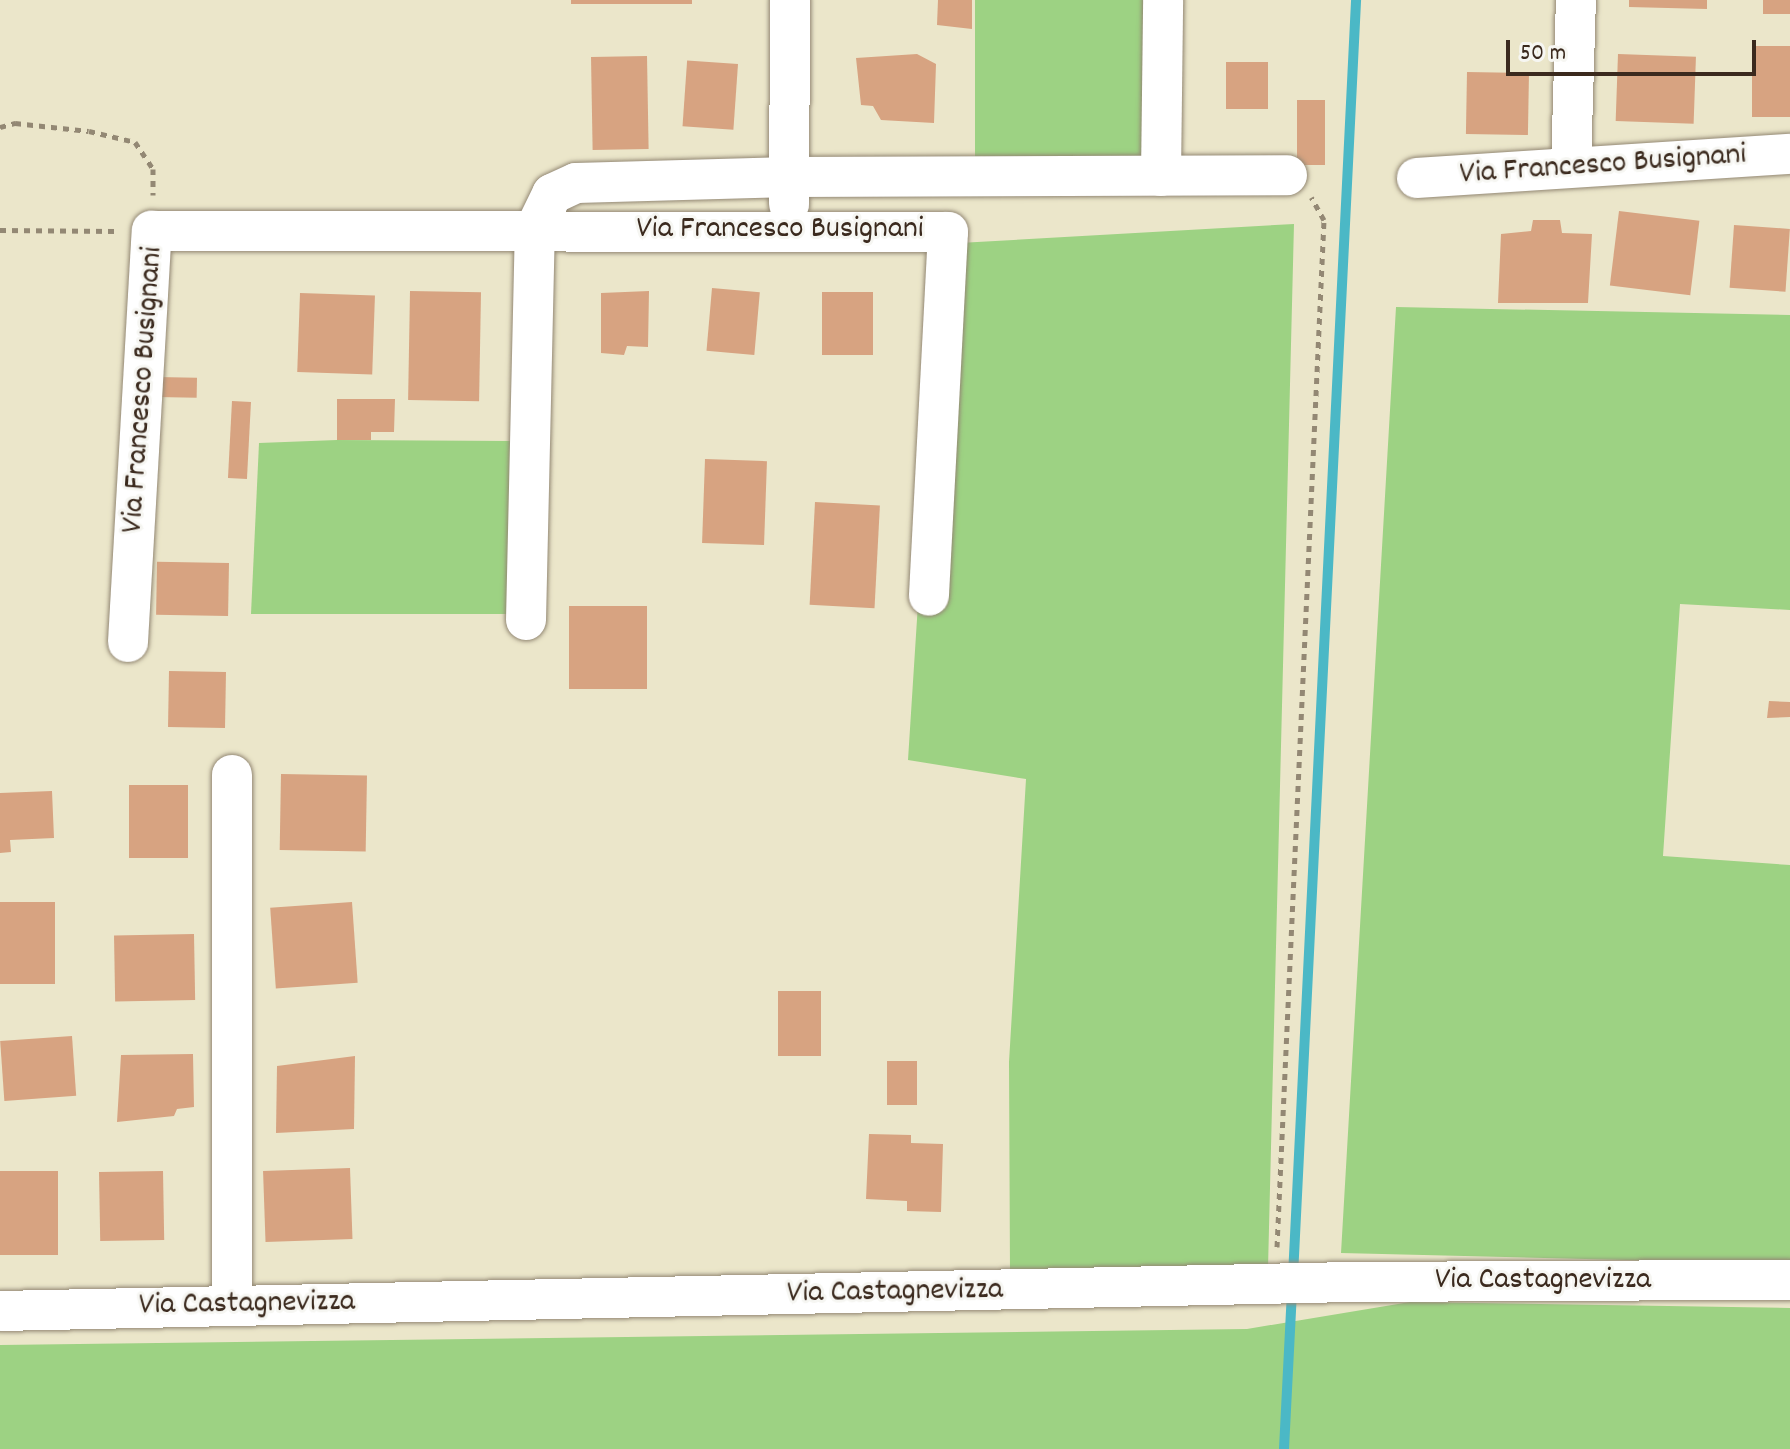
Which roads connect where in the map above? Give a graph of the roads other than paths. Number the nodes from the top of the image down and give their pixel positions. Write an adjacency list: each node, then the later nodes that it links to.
1 (790, 0): 8 (street)
2 (1163, 0): 7 (street)
3 (1576, 0): 5 (street)
4 (1790, 154): 5 (street, Via Francesco Busignani)
5 (1571, 166): 9 (street, Via Francesco Busignani)
6 (1287, 175): 7 (street, Via Francesco Busignani)
7 (1161, 176): 8 (street, Via Francesco Busignani)
8 (790, 177): 10 (street, Via Francesco Busignani); 11 (street)
9 (1417, 178)
10 (535, 229): 11 (street, Via Francesco Busignani); 13 (street); 14 (street, Via Francesco Busignani)
11 (788, 230): 12 (street, Via Francesco Busignani)
12 (929, 596)
13 (526, 620)
14 (128, 642)
15 (232, 775): 17 (street)
16 (1790, 1280): 17 (street, Via Castagnevizza)
17 (232, 1305): 18 (street, Via Castagnevizza)
18 (0, 1311)

